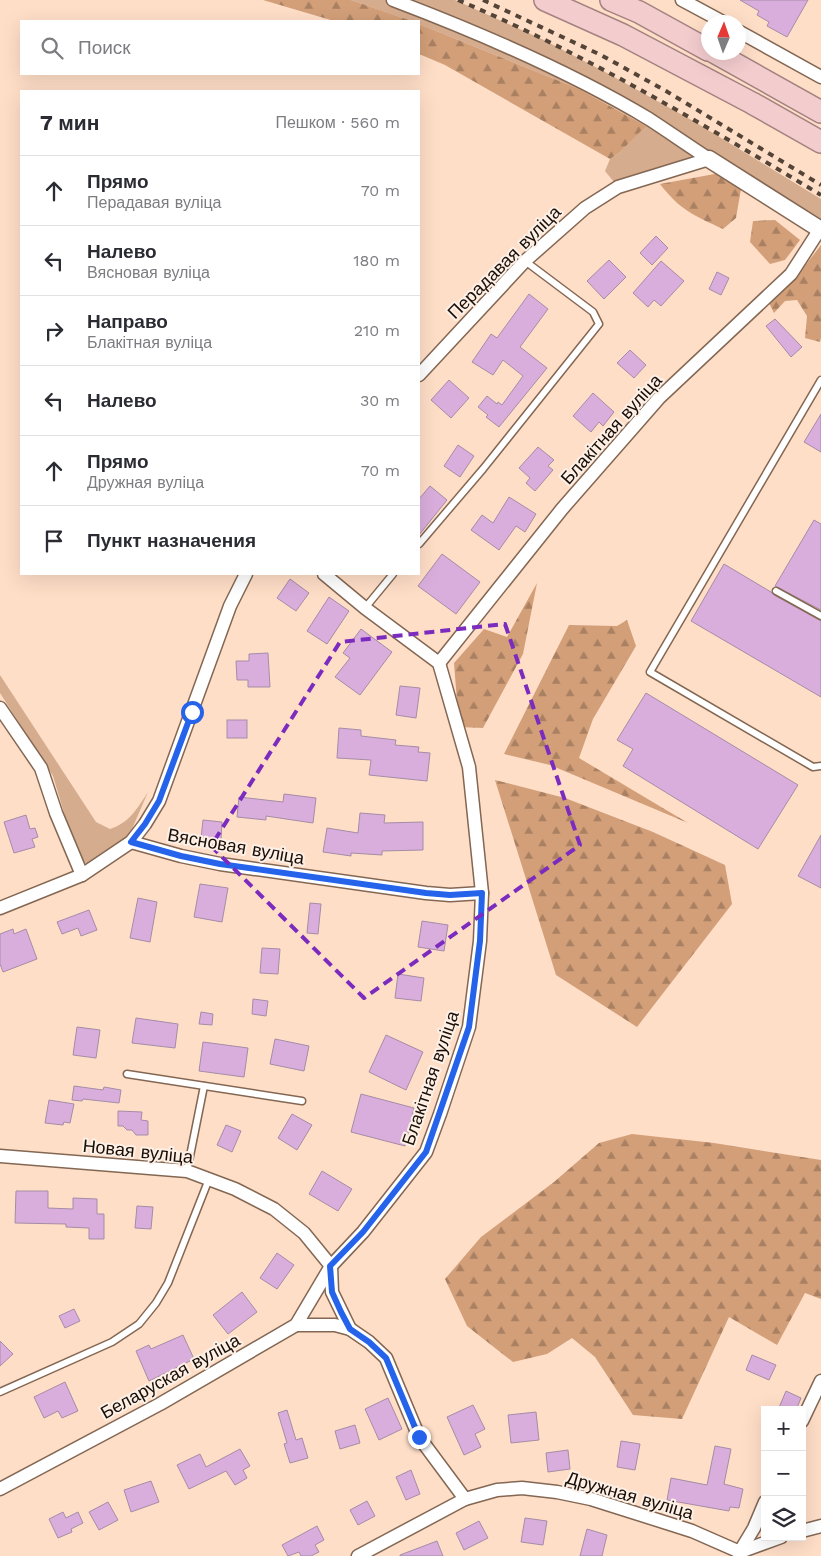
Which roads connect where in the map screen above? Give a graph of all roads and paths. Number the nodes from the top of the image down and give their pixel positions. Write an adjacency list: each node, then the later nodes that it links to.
1 (393, 0): 12 (street)
2 (545, 0): 11 (highway)
3 (611, 0): 7 (highway)
4 (682, 0): 5 (street)
5 (710, 15)
6 (746, 35): 9 (street)
7 (701, 46)
8 (728, 60): 10 (highway)
9 (821, 77)
10 (821, 112)
11 (821, 142)
12 (709, 159): 13 (street); 14 (street, Перадавая вуліца)
13 (821, 230): 24 (street, Блакітная вуліца)
14 (525, 261): 15 (street, Перадавая вуліца); 17 (lane)
15 (420, 374)
16 (821, 380): 26 (lane)
17 (420, 543)
18 (246, 575): 27 (street)
19 (325, 575): 22 (street)
20 (393, 575): 22 (lane)
21 (776, 591): 23 (lane)
22 (364, 608): 24 (street)
23 (821, 616)
24 (439, 663): 29 (street, Блакітная вуліца)
25 (0, 708): 28 (street)
26 (821, 766)
27 (131, 842): 28 (street); 29 (street, Вясновая вуліца)
28 (82, 875): 30 (street)
29 (482, 893): 37 (street, Блакітная вуліца)
30 (0, 908)
31 (127, 1074): 32 (lane)
32 (204, 1086): 33 (lane); 35 (lane)
33 (302, 1101)
34 (0, 1156): 35 (street, Новая вуліца)
35 (187, 1171): 36 (street, Новая вуліца)
36 (209, 1179): 37 (street, Новая вуліца); 41 (lane)
37 (330, 1266): 38 (street, Беларуская вуліца); 39 (street)
38 (296, 1325): 39 (street); 43 (street, Беларуская вуліца)
39 (350, 1329): 44 (street)
40 (821, 1381): 42 (street)
41 (0, 1392)
42 (806, 1413)
43 (0, 1489)
44 (465, 1499): 49 (street, Дружная вуліца); 50 (street, Дружная вуліца)
45 (761, 1511): 49 (street)
46 (821, 1526): 47 (street)
47 (806, 1531)
48 (771, 1541): 49 (street)
49 (739, 1554)
50 (358, 1556)

